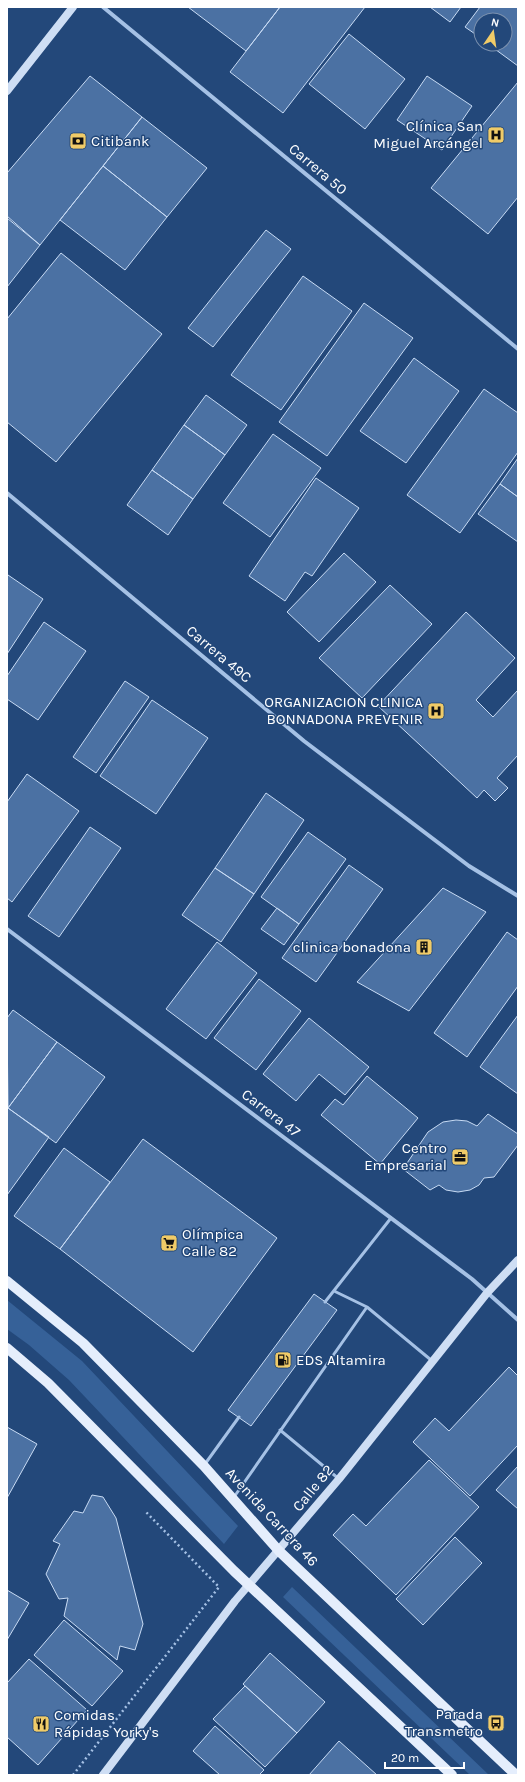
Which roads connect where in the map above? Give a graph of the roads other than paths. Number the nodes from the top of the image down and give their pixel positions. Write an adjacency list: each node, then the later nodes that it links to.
1 (72, 7): 3 (main road)
2 (103, 7): 4 (street, Carrera 50)
3 (7, 91)
4 (518, 349)
5 (7, 494): 6 (street, Carrera 49C)
6 (518, 896)
7 (7, 929): 8 (street, Carrera 47)
8 (391, 1218): 11 (lane); 12 (street, Carrera 47)
9 (518, 1260): 12 (main road, Calle 82)
10 (7, 1281): 20 (main road, Avenida Carrera 46)
11 (334, 1291): 13 (lane); 14 (lane)
12 (487, 1293): 15 (street, Carrera 47); 17 (main road, Calle 82)
13 (325, 1302)
14 (367, 1307): 17 (lane); 19 (lane)
15 (518, 1320)
16 (7, 1348): 24 (main road)
17 (433, 1361): 21 (main road, Calle 82)
18 (239, 1417): 20 (lane)
19 (280, 1430): 21 (lane); 22 (lane)
20 (204, 1466): 22 (main road, Avenida Carrera 46)
21 (339, 1479): 23 (main road, Calle 82)
22 (233, 1499): 23 (main road, Avenida Carrera 46)
23 (279, 1551): 24 (main road, Calle 82); 27 (main road, Avenida Carrera 46)
24 (249, 1585): 25 (main road, Calle 82); 26 (main road)
25 (103, 1775)
26 (452, 1775)
27 (516, 1775)

